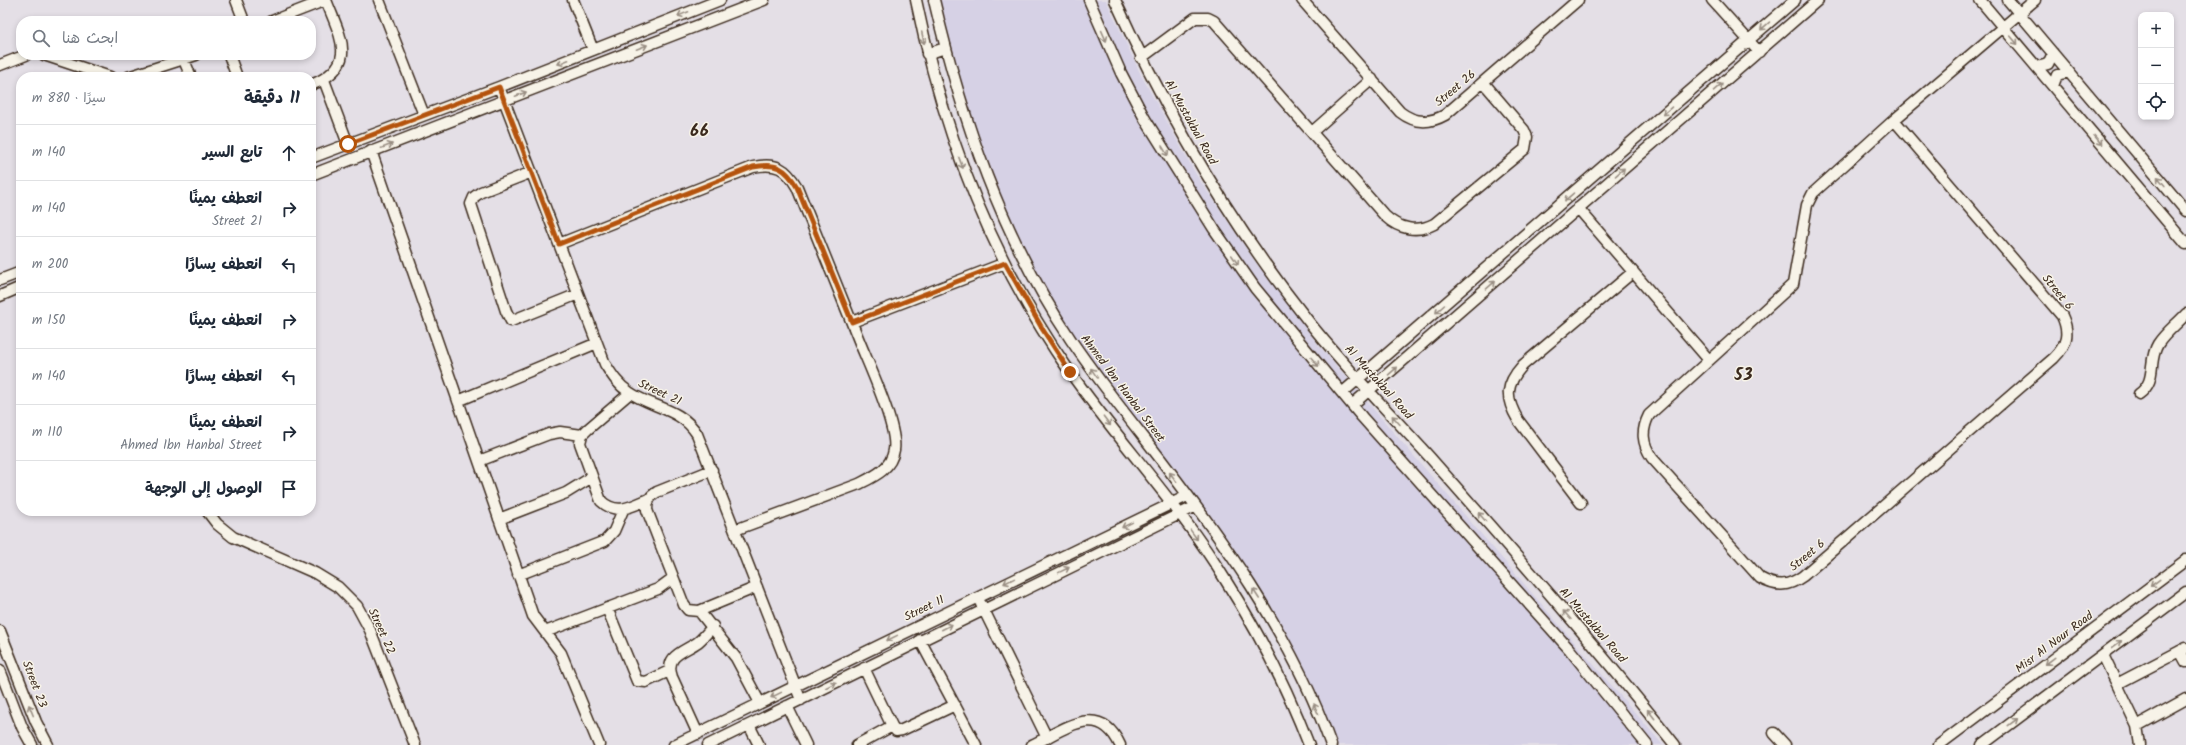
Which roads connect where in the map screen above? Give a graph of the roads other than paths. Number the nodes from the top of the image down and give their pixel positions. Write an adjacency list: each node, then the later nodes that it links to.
1 (236, 0): 20 (street)
2 (379, 0): 48 (street)
3 (573, 0): 25 (street)
4 (720, 0): 25 (street, one-way to 25)
5 (764, 0): 18 (street)
6 (916, 0): 28 (street, one-way to 28)
7 (934, 0): 24 (street, Ahmed Ibn Hanbal Street)
8 (1089, 0): 76 (street, one-way to 76)
9 (1115, 0): 29 (street, Al Mustakbal Road)
10 (1302, 0): 41 (street, Street 26)
11 (1578, 0): 43 (street, Street 26)
12 (1712, 0): 23 (street)
13 (1795, 0): 23 (street, one-way to 23)
14 (1818, 0): 26 (street)
15 (1980, 0): 22 (street)
16 (2008, 0): 19 (street)
17 (2035, 0): 19 (street, Street 6)
18 (744, 4): 47 (street, one-way to 18)
19 (2020, 13): 22 (street, Street 6); 27 (street)
20 (242, 16)
21 (285, 16): 42 (street)
22 (2003, 27): 35 (street, one-way to 35); 49 (street, Street 6)
23 (1748, 40): 26 (street); 56 (street, one-way to 56)
24 (945, 48): 28 (street); 84 (street, Ahmed Ibn Hanbal Street, one-way to 24)
25 (593, 50): 46 (street, one-way to 46)
26 (1759, 52): 57 (street, one-way to 26)
27 (2053, 53): 35 (street); 40 (street)
28 (927, 54): 62 (street, one-way to 62)
29 (1142, 58): 50 (street); 73 (street, Al Mustakbal Road)
30 (16, 59): 34 (street)
31 (59, 60): 36 (street)
32 (184, 60): 37 (street); 38 (street)
33 (231, 60): 39 (street)
34 (0, 65)
35 (2037, 67): 45 (street)
36 (95, 72)
37 (144, 72)
38 (188, 72)
39 (235, 72)
40 (2069, 72): 45 (street); 59 (street, one-way to 40)
41 (1372, 79): 43 (street, Street 26); 50 (street)
42 (324, 80): 44 (street); 51 (street)
43 (1483, 82): 50 (street)
44 (316, 83)
45 (2053, 86): 61 (street, one-way to 61)
46 (499, 87): 47 (street, Street 21); 48 (street)
47 (504, 100): 52 (street, one-way to 47); 54 (street, Street 21)
48 (424, 115): 51 (street)
49 (1894, 120): 72 (street, Street 6); 72 (street, Street 6)
50 (1312, 132)
51 (348, 144): 53 (street)
52 (372, 152): 55 (street); 78 (street)
53 (316, 156)
54 (532, 172): 60 (street, Street 21); 67 (street)
55 (316, 173)
56 (1588, 180): 57 (street); 73 (street, one-way to 73)
57 (1598, 191): 58 (street)
58 (1578, 208): 63 (street); 74 (street, one-way to 58)
59 (2186, 211)
60 (559, 244): 67 (street, Street 21); 70 (street)
61 (2186, 244)
62 (1005, 263): 70 (street); 87 (street, one-way to 87)
63 (1633, 272): 72 (street); 86 (street)
64 (16, 274): 65 (street)
65 (0, 280)
66 (16, 290): 68 (street)
67 (578, 294): 71 (street, Street 21)
68 (0, 296)
69 (2186, 314): 77 (street)
70 (852, 322): 95 (street)
71 (597, 343): 75 (street, Street 21); 78 (street)
72 (1709, 360)
73 (1359, 380): 74 (street, Al Mustakbal Road); 76 (street)
74 (1370, 391): 79 (street); 143 (street, Al Mustakbal Road, one-way to 74)
75 (630, 393): 80 (street); 82 (street, Street 21)
76 (1342, 393): 79 (street)
77 (2139, 394)
78 (458, 401): 81 (street)
79 (1352, 405): 142 (street)
80 (582, 435): 81 (street); 83 (street)
81 (479, 461): 93 (street)
82 (712, 470): 85 (street); 95 (street, Street 21)
83 (592, 477): 89 (street); 93 (street)
84 (1187, 496): 87 (street, Street 11); 88 (street, Ahmed Ibn Hanbal Street)
85 (649, 499): 89 (street); 98 (street)
86 (1581, 503)
87 (1171, 504): 90 (street); 92 (street, Street 11)
88 (1194, 507): 90 (street); 141 (street, Ahmed Ibn Hanbal Street, one-way to 88)
89 (623, 510): 97 (street)
90 (1179, 514): 94 (street); 140 (street, one-way to 140)
91 (211, 516): 130 (street, Street 22)
92 (1143, 517): 94 (street); 101 (street, Street 11, one-way to 101)
93 (499, 519): 97 (street)
94 (1150, 529): 103 (street, one-way to 94)
95 (735, 530): 99 (street, Street 21)
96 (2186, 560): 145 (street, Misr Al Nour Road, one-way to 145)
97 (518, 575): 107 (street)
98 (673, 578): 102 (street); 104 (street)
99 (757, 587): 104 (street); 116 (street, Street 21)
100 (2186, 592): 110 (street, one-way to 100)
101 (977, 596): 103 (street); 116 (street, Street 11, one-way to 116)
102 (607, 608): 107 (street); 114 (street)
103 (983, 608): 108 (street, one-way to 103); 127 (street)
104 (700, 611): 105 (street)
105 (713, 626): 114 (street); 119 (street)
106 (0, 631): 129 (street, Street 23, one-way to 106)
107 (545, 632): 131 (street)
108 (920, 640): 112 (street); 120 (street)
109 (2183, 650): 111 (street); 115 (street)
110 (2103, 655): 115 (street); 146 (street, one-way to 110)
111 (2186, 662)
112 (864, 668): 118 (street, one-way to 112); 123 (street)
113 (0, 670): 128 (street)
114 (670, 671): 126 (street)
115 (2117, 684): 124 (street)
116 (796, 686): 118 (street, Street 21); 119 (street, Street 11, one-way to 119)
117 (2186, 699): 124 (street)
118 (801, 700): 121 (street)
119 (760, 703): 126 (street, Street 11)
120 (955, 704): 123 (street); 137 (street)
121 (787, 706): 122 (street); 135 (street)
122 (749, 725): 133 (street); 134 (street)
123 (892, 726): 136 (street)
124 (2137, 726): 147 (street)
125 (1774, 733): 144 (street)
126 (698, 734): 132 (street, Street 11)
127 (1047, 738): 138 (street); 139 (street)
128 (32, 745)
129 (48, 745)
130 (415, 745)
131 (599, 745)
132 (674, 745)
133 (708, 745)
134 (759, 745)
135 (806, 745)
136 (857, 745)
137 (976, 745)
138 (1032, 745)
139 (1120, 745)
140 (1310, 745)
141 (1331, 745)
142 (1647, 745)
143 (1675, 745)
144 (1784, 745)
145 (1939, 745)
146 (1982, 745)
147 (2140, 745)

